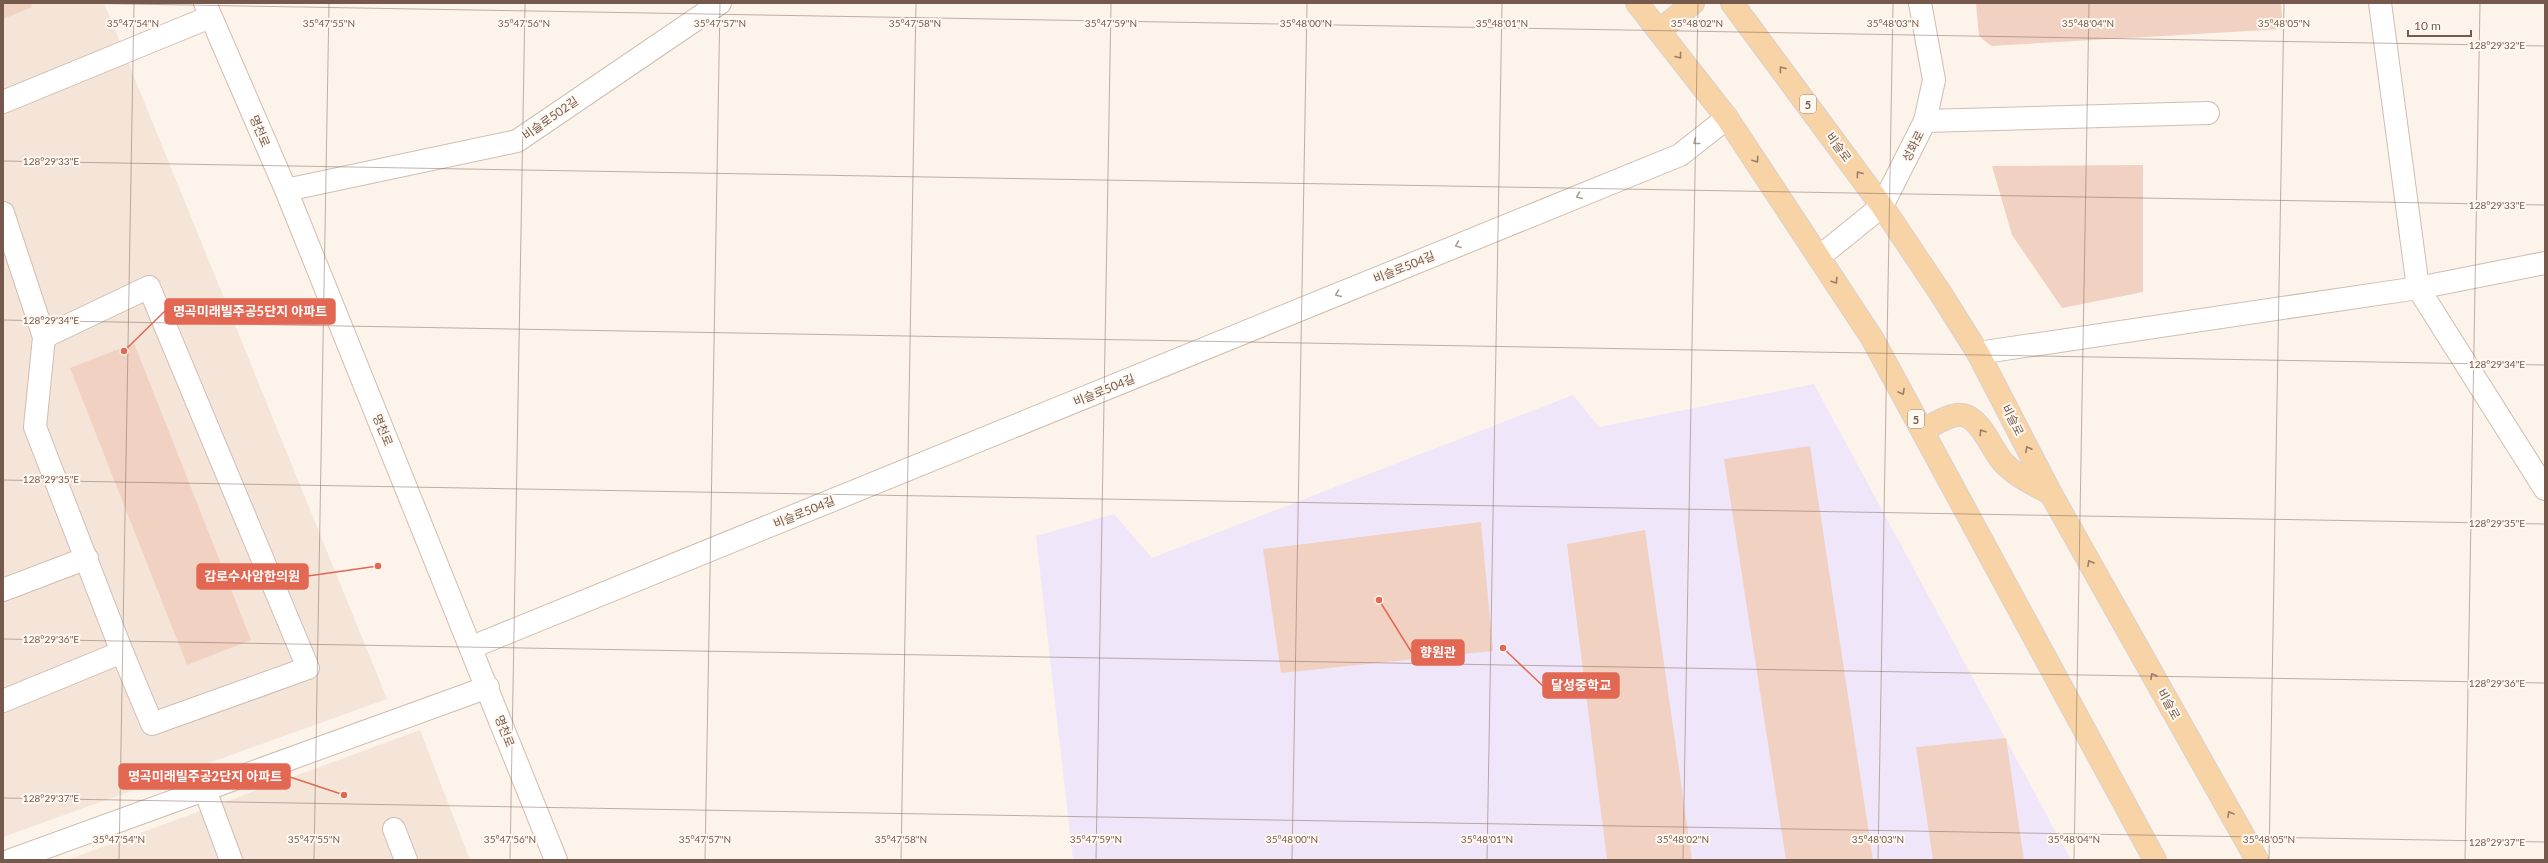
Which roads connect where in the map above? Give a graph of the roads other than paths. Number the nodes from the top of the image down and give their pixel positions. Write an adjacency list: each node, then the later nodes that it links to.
1 (720, 3): 13 (street, 비슬로502길)
2 (1638, 3): 8 (main road, 5)
3 (1693, 3): 8 (main road)
4 (1732, 3): 14 (main road, 비슬로 / 5, one-way to 4)
5 (1920, 3): 12 (street, 성화로)
6 (2380, 3): 18 (street)
7 (208, 10): 9 (street); 13 (street, 명천로)
8 (1659, 31): 11 (main road, 5, one-way to 11)
9 (3, 102)
10 (2208, 113): 12 (street)
11 (1727, 118): 16 (main road, 5, one-way to 16); 26 (street, 비슬로504길, one-way to 26)
12 (1925, 121): 14 (street, 성화로)
13 (286, 190): 26 (street, 명천로)
14 (1882, 206): 16 (street, 성화로); 20 (main road, 비슬로 / 5)
15 (3, 213): 19 (street)
16 (1819, 257): 21 (main road, 5, one-way to 21)
17 (2545, 263): 18 (street)
18 (2418, 288): 20 (street); 22 (street)
19 (44, 337): 24 (street); 27 (street)
20 (1978, 353): 23 (main road, 비슬로 / 5, one-way to 20)
21 (1923, 430): 23 (main road, one-way to 21); 36 (main road, 5)
22 (2545, 490)
23 (2051, 494): 37 (main road, 비슬로 / 5, one-way to 23)
24 (87, 558): 25 (street); 27 (street)
25 (3, 590)
26 (472, 647): 28 (street, 명천로)
27 (122, 652): 29 (street)
28 (488, 687): 30 (street); 35 (street, 명천로)
29 (3, 701)
30 (205, 790): 32 (street); 33 (street)
31 (394, 829): 34 (street)
32 (10, 860)
33 (230, 860)
34 (406, 860)
35 (556, 860)
36 (2155, 860)
37 (2257, 860)

